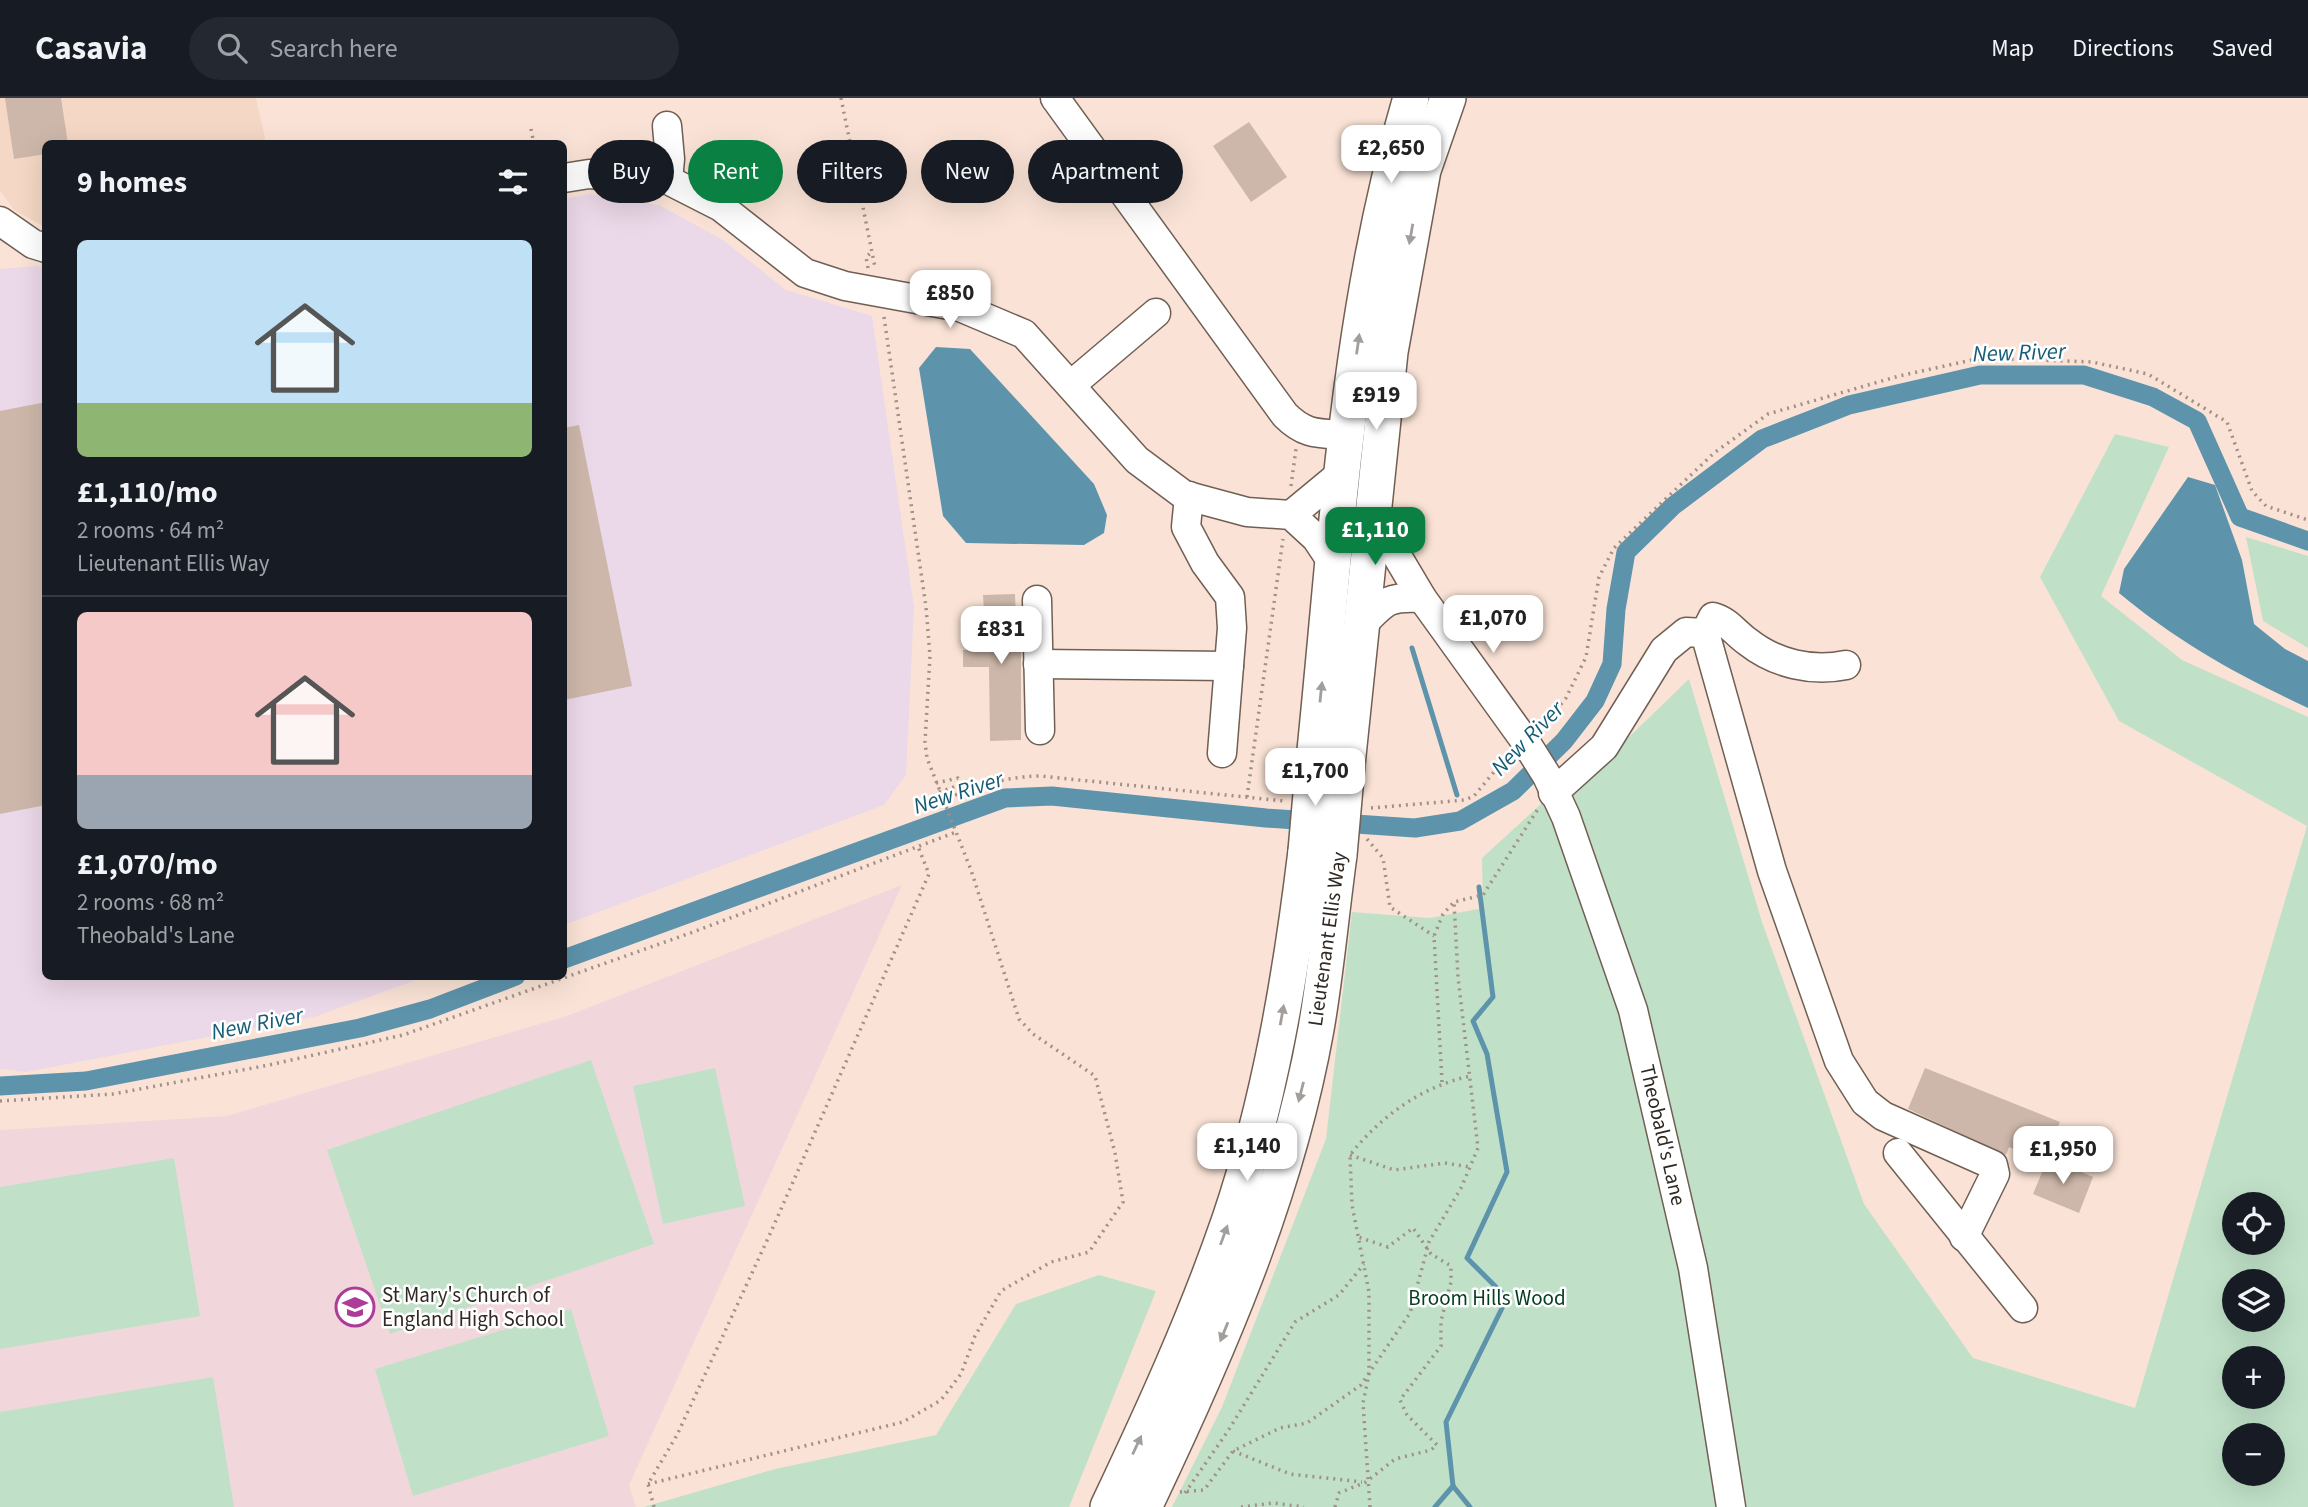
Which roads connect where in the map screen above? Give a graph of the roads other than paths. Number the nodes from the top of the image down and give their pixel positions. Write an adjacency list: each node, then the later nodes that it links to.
1 (1055, 98): 13 (street)
2 (1411, 98): 13 (main road, Lieutenant Ellis Way, one-way to 2)
3 (1448, 98): 16 (main road, Lieutenant Ellis Way, one-way to 16)
4 (667, 126): 5 (street)
5 (668, 140)
6 (588, 174): 7 (street)
7 (567, 178)
8 (674, 183): 12 (street)
9 (0, 221): 10 (street)
10 (42, 247)
11 (1156, 313): 12 (street)
12 (1071, 385): 15 (street)
13 (1348, 435): 14 (main road, Lieutenant Ellis Way)
14 (1343, 472): 17 (street); 18 (main road, Lieutenant Ellis Way)
15 (1189, 496): 17 (street); 25 (street)
16 (1371, 512): 19 (street, Theobald's Lane); 21 (main road, Lieutenant Ellis Way)
17 (1289, 515): 18 (street)
18 (1334, 565): 29 (main road, Lieutenant Ellis Way, one-way to 18)
19 (1422, 598): 21 (street); 28 (street, Theobald's Lane)
20 (1037, 600): 23 (street)
21 (1362, 625): 29 (main road, Lieutenant Ellis Way)
22 (1705, 634): 24 (street); 28 (street); 32 (street)
23 (1038, 664): 25 (street); 26 (street)
24 (1846, 664)
25 (1229, 666): 27 (street)
26 (1040, 730)
27 (1222, 753)
28 (1533, 759): 36 (street, Theobald's Lane)
29 (1330, 763): 30 (main road, Lieutenant Ellis Way, bridge)
30 (1337, 848): 34 (main road, Lieutenant Ellis Way, one-way to 34); 35 (main road, Lieutenant Ellis Way, one-way to 30)
31 (1898, 1153): 32 (street)
32 (1964, 1237): 33 (street)
33 (2023, 1308)
34 (1161, 1495)
35 (1108, 1507)
36 (1731, 1507)

